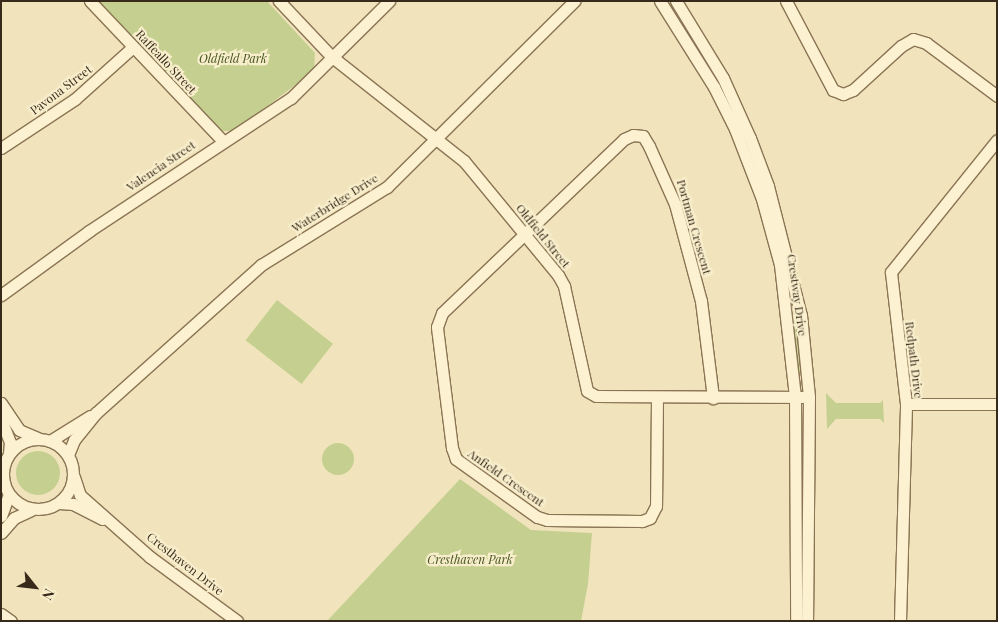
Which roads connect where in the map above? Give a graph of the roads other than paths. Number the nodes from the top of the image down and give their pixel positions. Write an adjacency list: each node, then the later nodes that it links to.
1 (90, 1): 8 (street, Raffeallo Street)
2 (279, 1): 9 (street, Oldfield Street)
3 (388, 1): 9 (street, Valencia Street)
4 (574, 1): 11 (street, Waterbridge Drive)
5 (660, 1): 18 (street, Crestway Drive)
6 (676, 1): 19 (street, Crestway Drive)
7 (786, 1): 10 (street)
8 (133, 47): 13 (street, Raffeallo Street); 14 (street, Pavona Street)
9 (331, 56): 11 (street, Oldfield Street); 13 (street, Valencia Street)
10 (997, 96)
11 (437, 139): 15 (street, Oldfield Street); 24 (street, Waterbridge Drive)
12 (997, 140): 22 (street, Redpath Drive)
13 (223, 141): 16 (street, Valencia Street)
14 (1, 148)
15 (525, 235): 17 (street, Oldfield Street); 17 (street, Anfield Crescent); 20 (street, Portman Crescent)
16 (1, 295)
17 (657, 397): 20 (street, Oldfield Street)
18 (795, 397): 19 (street, Oldfield Street); 20 (street, Oldfield Street); 40 (street, Crestway Drive)
19 (810, 397): 41 (street, Crestway Drive)
20 (713, 398)
21 (1, 403): 26 (street)
22 (906, 404): 23 (street); 42 (street, Redpath Drive)
23 (997, 404)
24 (96, 413): 26 (street, Waterbridge Drive); 28 (street, Waterbridge Drive)
25 (1, 420): 27 (street)
26 (45, 440): 27 (street); 28 (street)
27 (10, 454): 30 (street)
28 (68, 455): 29 (street)
29 (74, 477): 31 (street); 34 (street, Cresthaven Drive)
30 (9, 494): 32 (street); 33 (street)
31 (59, 503): 32 (street); 34 (street, Cresthaven Drive)
32 (31, 510): 35 (street)
33 (1, 516)
34 (118, 526): 37 (street, Cresthaven Drive)
35 (1, 533)
36 (1, 614): 38 (street)
37 (224, 617): 39 (street, Cresthaven Drive)
38 (11, 621)
39 (237, 621)
40 (796, 621)
41 (807, 621)
42 (900, 621)

